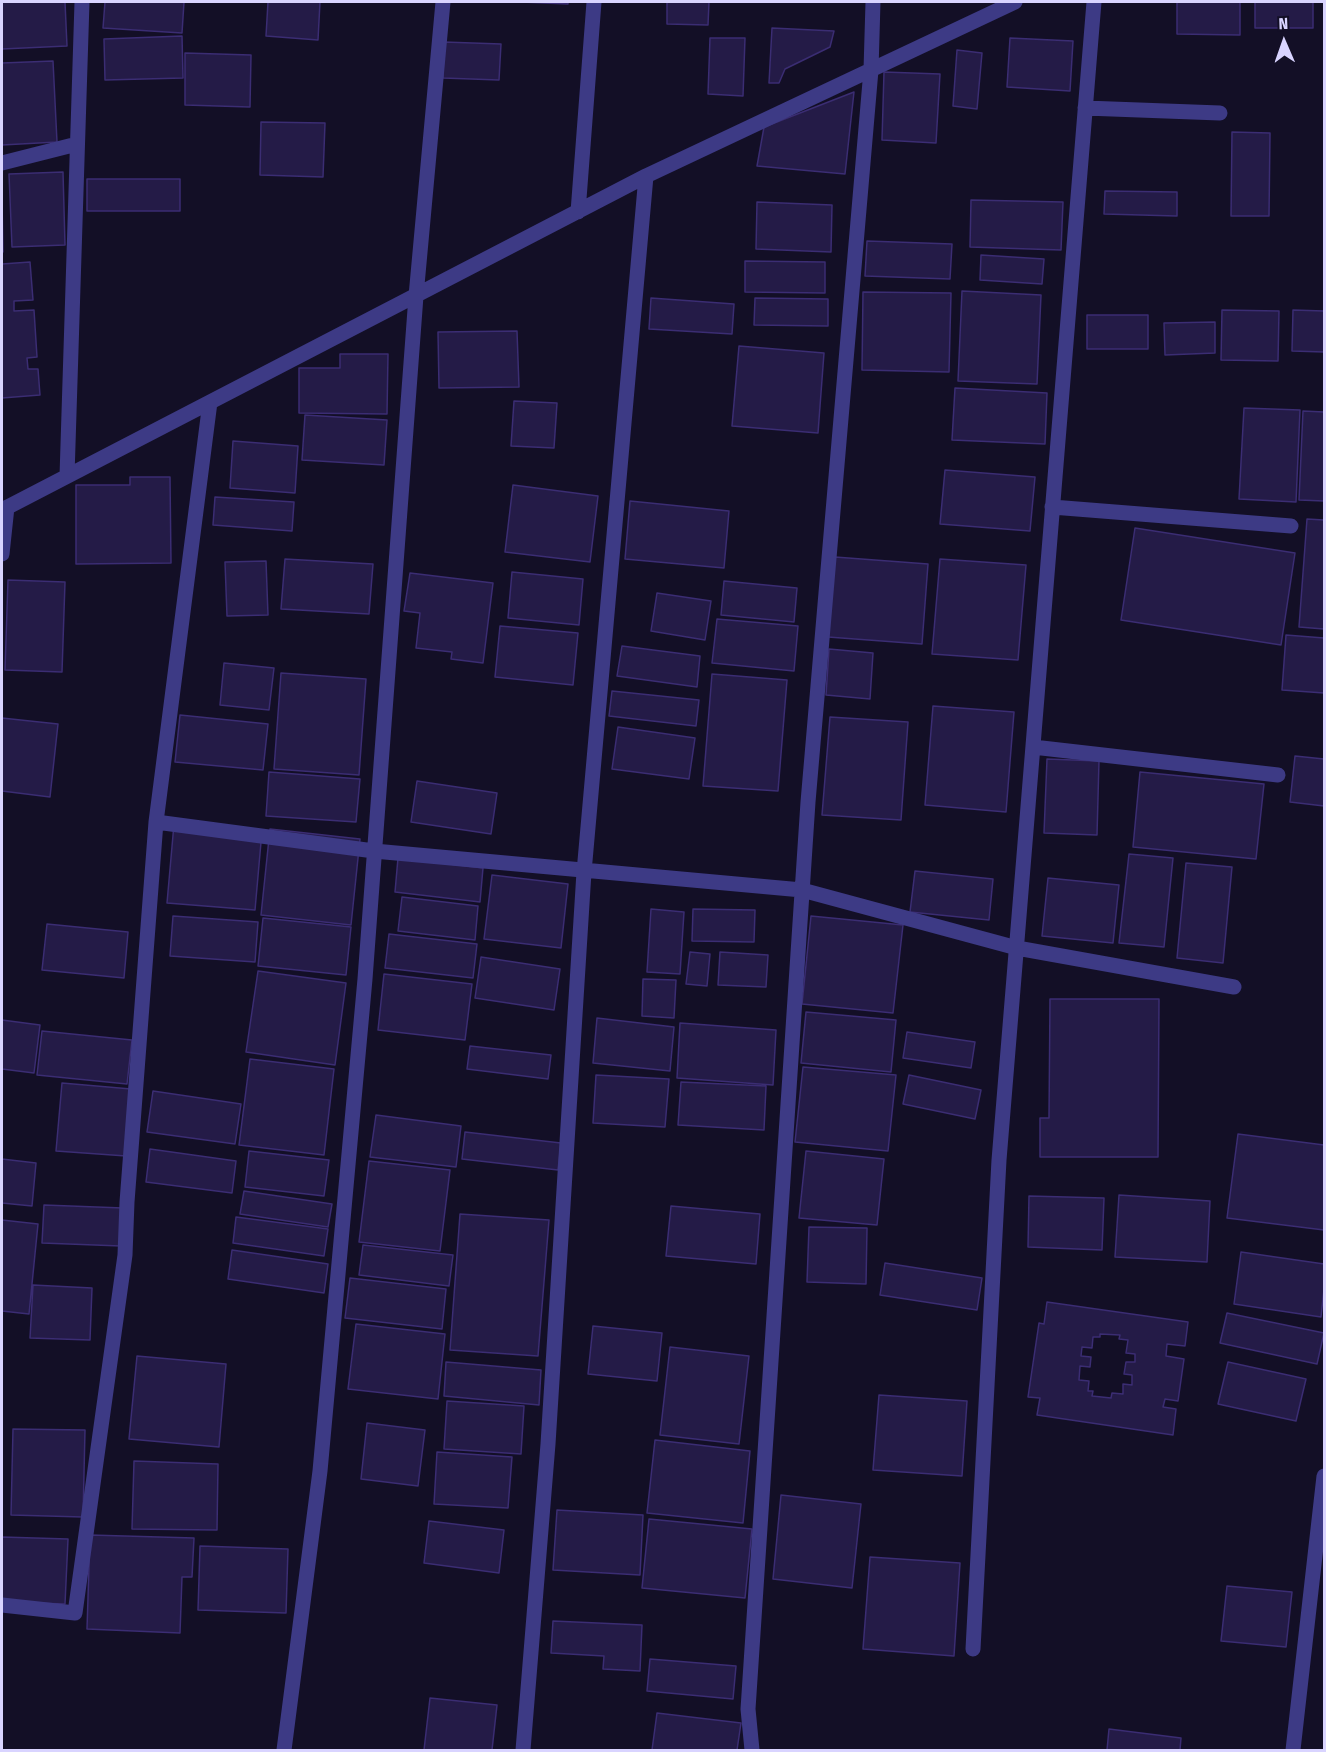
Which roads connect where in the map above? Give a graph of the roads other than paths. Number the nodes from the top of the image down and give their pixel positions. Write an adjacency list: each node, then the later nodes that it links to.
1 (82, 2): 10 (street)
2 (443, 2): 14 (street)
3 (594, 2): 13 (street)
4 (873, 2): 7 (street)
5 (1015, 2): 7 (street)
6 (1094, 2): 8 (street)
7 (871, 70): 12 (street); 26 (street)
8 (1085, 108): 9 (street); 17 (street)
9 (1220, 113)
10 (77, 144): 11 (street); 16 (street)
11 (2, 163)
12 (646, 176): 13 (street); 25 (street)
13 (578, 212): 14 (street)
14 (416, 296): 15 (street); 24 (street)
15 (210, 402): 16 (street); 23 (street)
16 (67, 476): 18 (street)
17 (1052, 507): 19 (street); 21 (street)
18 (4, 509): 20 (street)
19 (1291, 526)
20 (2, 554)
21 (1033, 747): 22 (street); 27 (street)
22 (1278, 775)
23 (156, 822): 24 (street); 30 (street)
24 (375, 851): 25 (street); 32 (street)
25 (584, 872): 26 (street); 33 (street)
26 (802, 891): 27 (street); 34 (street)
27 (1017, 948): 28 (street); 31 (street)
28 (1234, 987)
29 (1324, 1476): 35 (street)
30 (2, 1605)
31 (973, 1649)
32 (284, 1750)
33 (523, 1750)
34 (752, 1750)
35 (1293, 1750)

